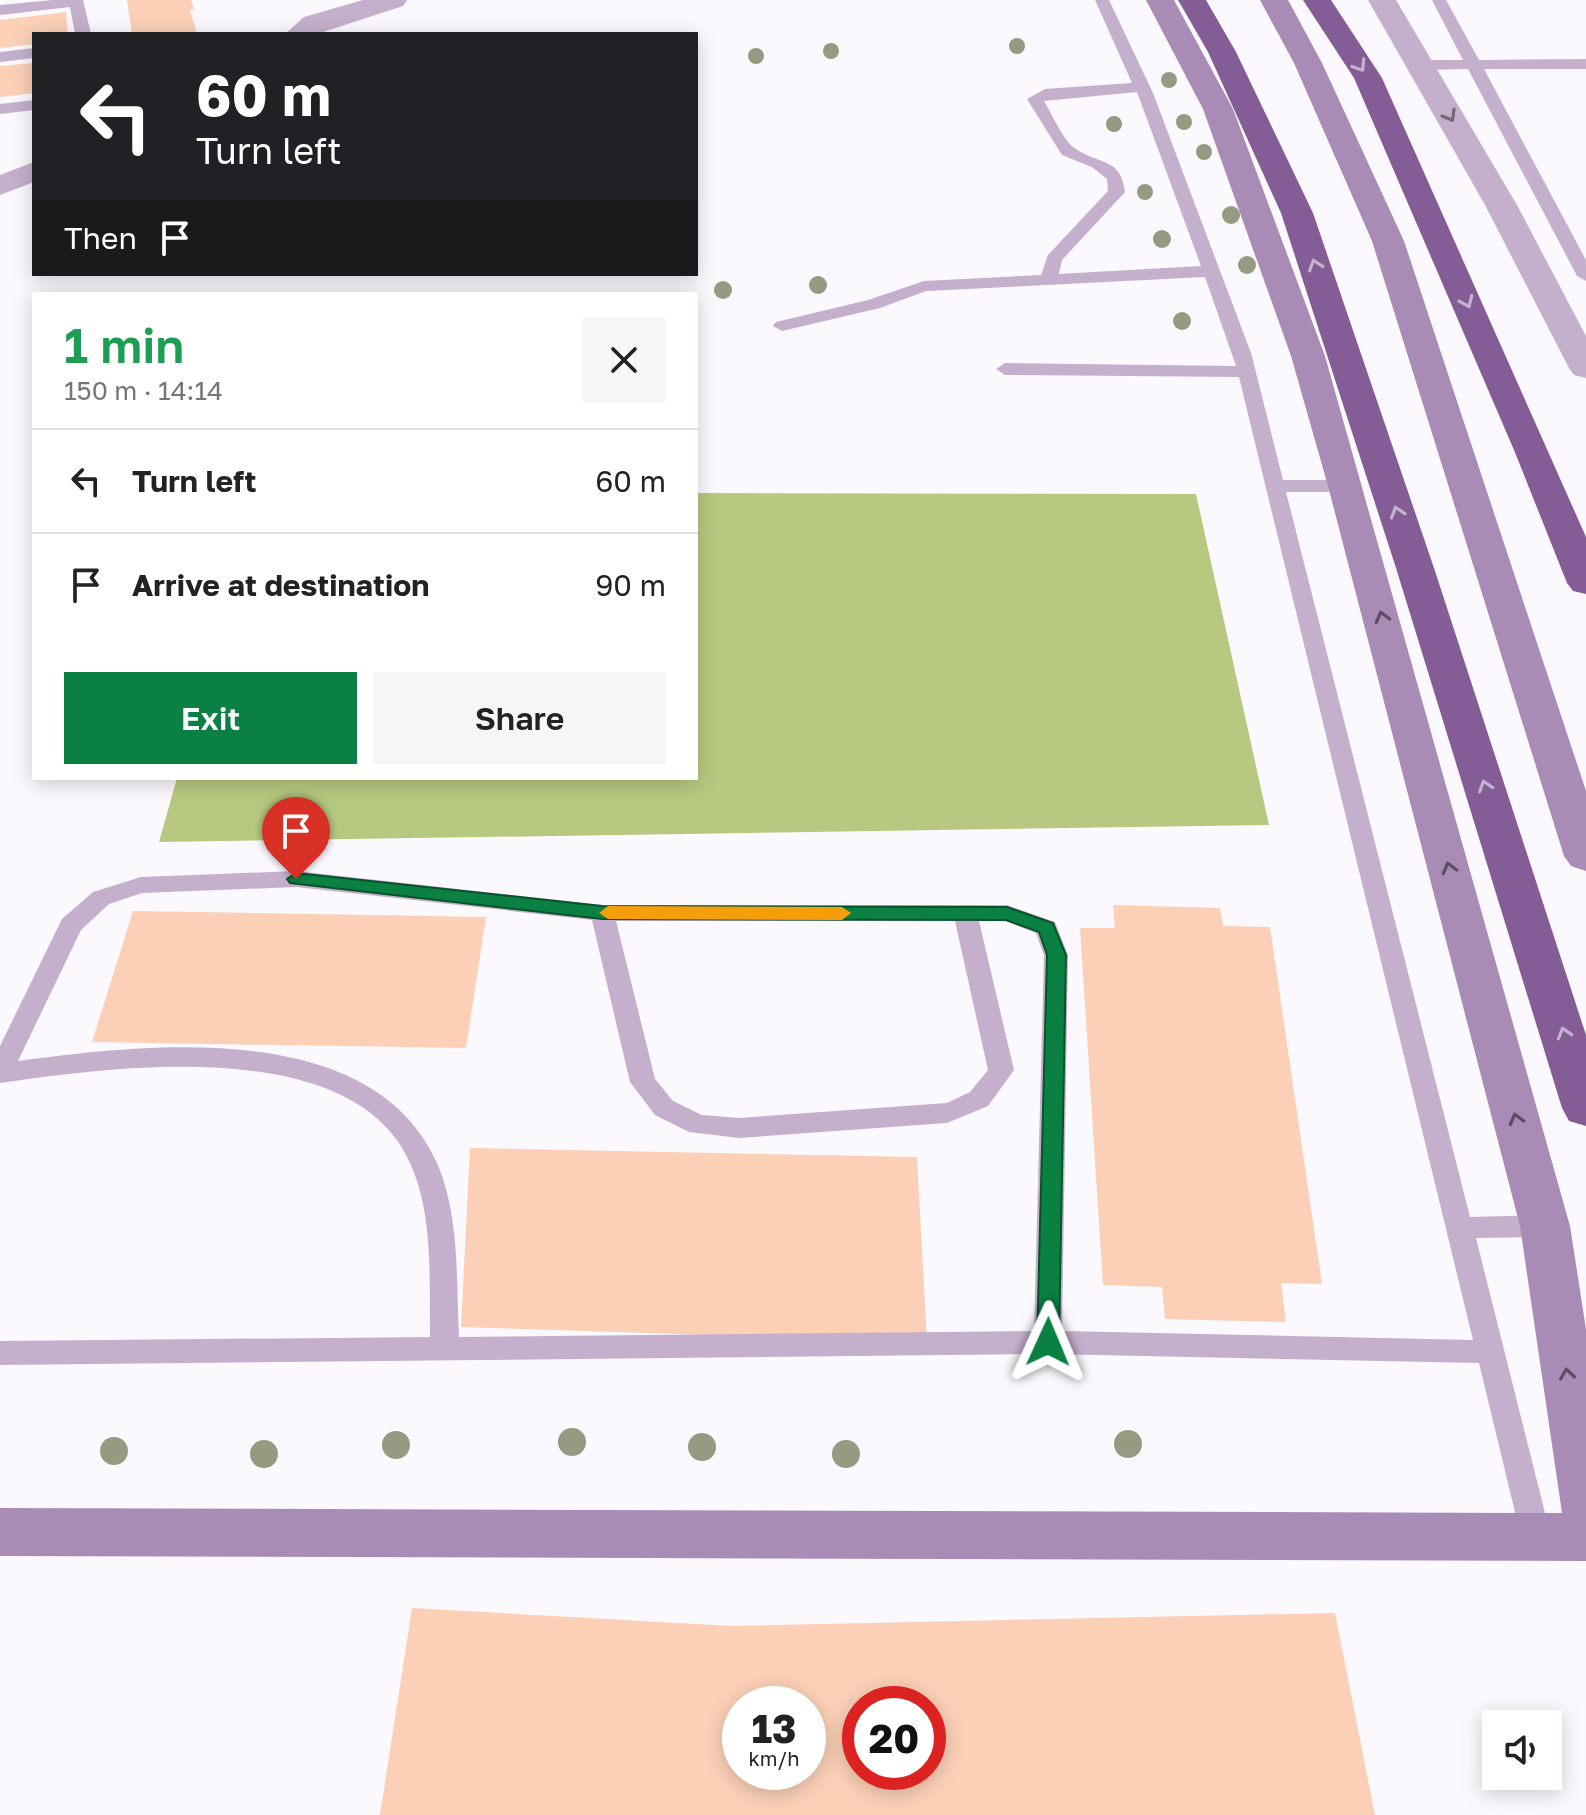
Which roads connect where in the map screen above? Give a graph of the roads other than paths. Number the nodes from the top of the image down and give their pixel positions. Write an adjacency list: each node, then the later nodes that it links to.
1 (393, 0): 12 (street)
2 (1102, 0): 18 (lane)
3 (1160, 0): 31 (street)
4 (1192, 0): 37 (highway, one-way to 4)
5 (1274, 0): 33 (street)
6 (1317, 0): 32 (highway, one-way to 32)
7 (1382, 0): 16 (street)
8 (1439, 0): 17 (lane)
9 (77, 1): 10 (lane); 11 (lane)
10 (0, 10)
11 (83, 32)
12 (302, 32)
13 (32, 53): 14 (lane)
14 (0, 57)
15 (1586, 64): 17 (lane)
16 (1420, 65): 17 (lane); 27 (street, one-way to 27)
17 (1475, 65): 24 (lane)
18 (1142, 87): 23 (lane); 25 (lane)
19 (32, 105): 20 (lane)
20 (0, 109)
21 (32, 172): 22 (street)
22 (0, 186)
23 (1211, 271): 25 (lane); 29 (lane)
24 (1586, 276)
25 (1049, 278): 26 (lane)
26 (782, 326)
27 (1586, 368)
28 (1005, 369): 29 (lane)
29 (1247, 372): 30 (lane)
30 (1276, 486): 31 (lane); 39 (lane)
31 (1346, 486): 38 (street, one-way to 31)
32 (1586, 583)
33 (1586, 856)
34 (602, 913): 35 (lane); 35 (lane); 36 (lane)
35 (965, 914): 40 (lane)
36 (0, 1073): 41 (lane)
37 (1586, 1108)
38 (1545, 1226): 39 (lane); 44 (street, one-way to 38)
39 (1461, 1228): 42 (lane)
40 (1048, 1342): 41 (lane); 42 (lane)
41 (445, 1351): 43 (lane)
42 (1491, 1352): 46 (lane)
43 (0, 1353)
44 (1586, 1506)
45 (0, 1532): 46 (street)
46 (1561, 1537)

